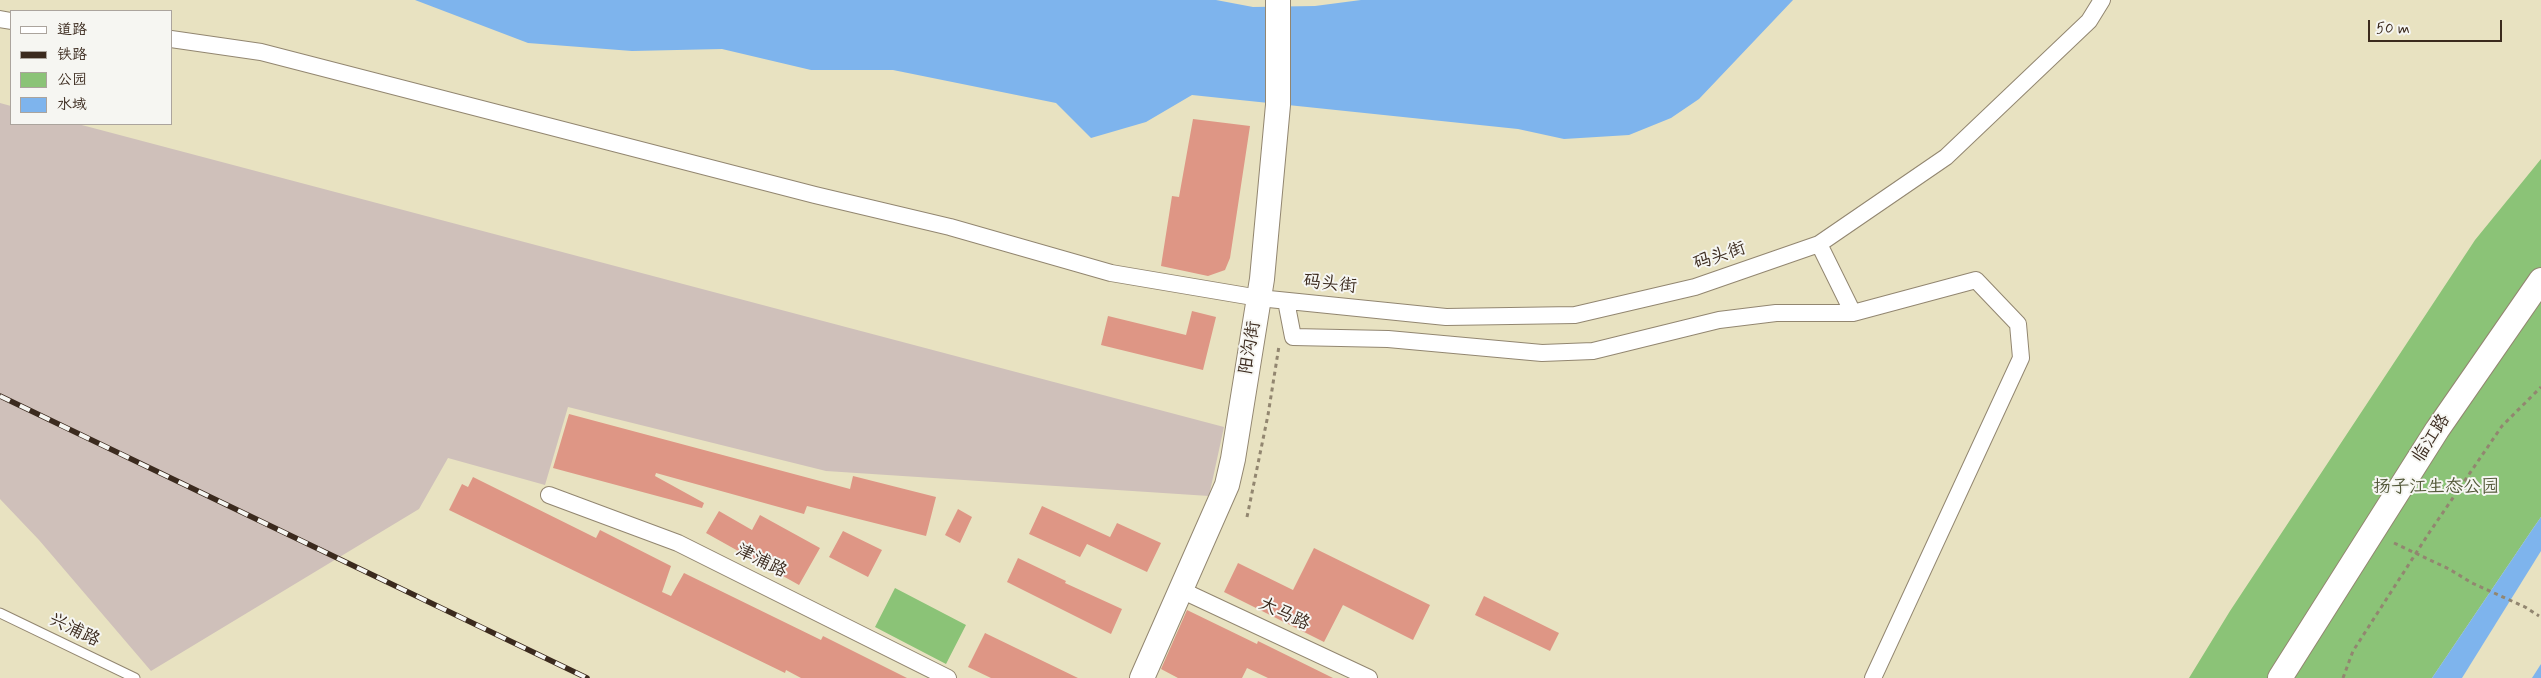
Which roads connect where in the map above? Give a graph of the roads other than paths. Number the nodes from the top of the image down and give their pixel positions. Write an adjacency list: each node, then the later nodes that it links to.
1 (1278, 0): 6 (street, 阳沟街)
2 (2102, 0): 4 (street, 码头街)
3 (172, 39): 6 (street, 码头街)
4 (1819, 244): 7 (street, 码头街); 8 (street)
5 (2541, 280): 17 (street, 临江路)
6 (1259, 298): 7 (street, 码头街); 10 (street, 阳沟街)
7 (1286, 301): 8 (street)
8 (1854, 313): 16 (street)
9 (550, 495): 13 (street, 津浦路)
10 (1182, 590): 14 (street, 阳沟街); 15 (street, 大马路)
11 (0, 613): 12 (lane, 兴浦路)
12 (134, 678)
13 (948, 678)
14 (1142, 678)
15 (1369, 678)
16 (1873, 678)
17 (2280, 678)

